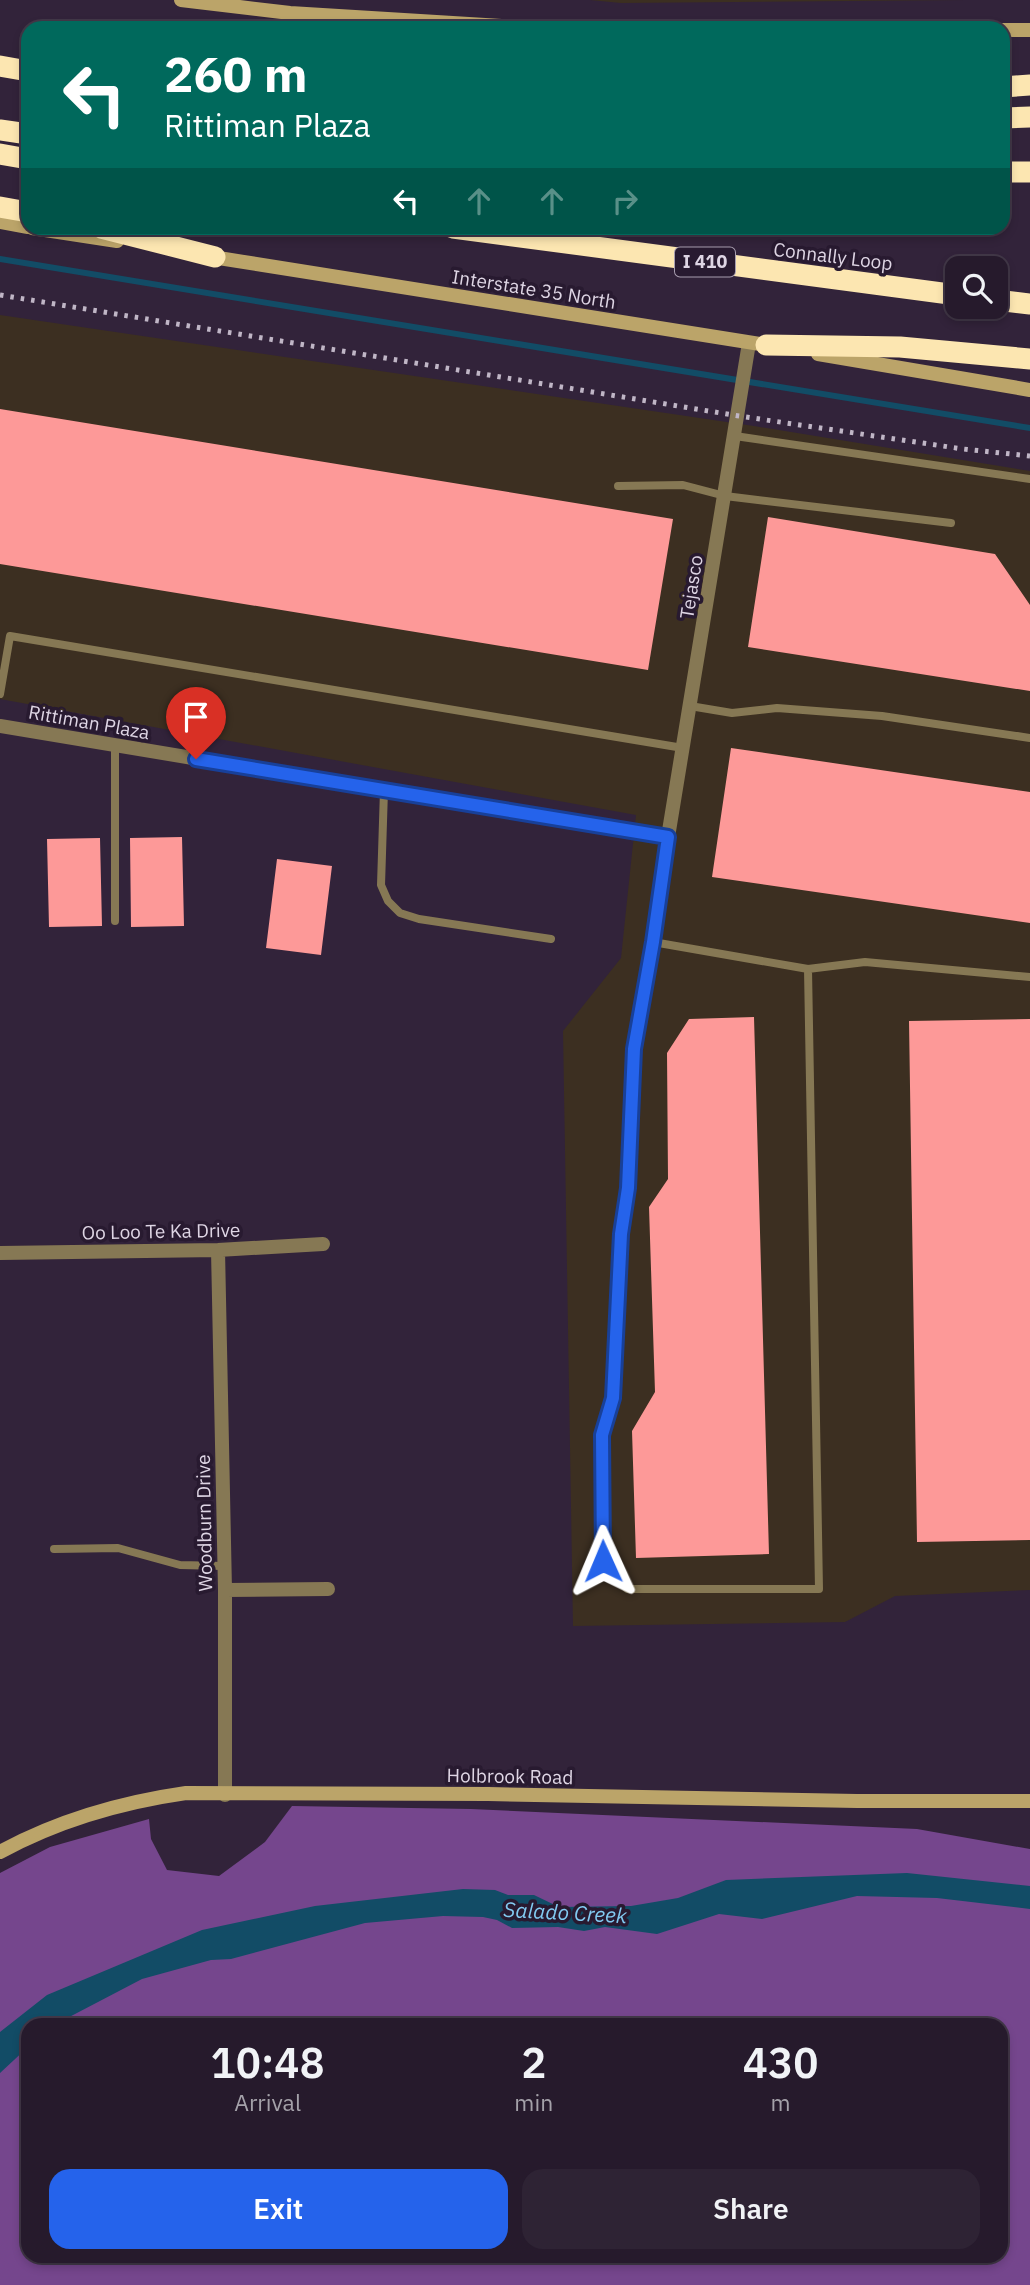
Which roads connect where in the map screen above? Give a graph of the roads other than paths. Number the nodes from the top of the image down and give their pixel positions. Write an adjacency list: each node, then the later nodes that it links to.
1 (181, 0): 2 (main road)
2 (421, 21)
3 (1010, 30): 4 (main road)
4 (1030, 30)
5 (0, 66): 6 (highway)
6 (21, 70)
7 (1030, 85): 8 (highway)
8 (1010, 86)
9 (1030, 117): 10 (highway)
10 (1010, 118)
11 (0, 130): 12 (highway)
12 (21, 133)
13 (0, 154): 14 (highway)
14 (21, 158)
15 (1010, 172): 16 (highway)
16 (1030, 172)
17 (0, 207): 18 (highway)
18 (21, 211)
19 (0, 222): 20 (main road, Interstate 35 North)
20 (21, 226)
21 (79, 235): 24 (main road, Interstate 35 North)
22 (129, 235): 24 (highway)
23 (506, 235): 25 (highway, Connally Loop / I 410)
24 (215, 257): 28 (main road, Interstate 35 North)
25 (945, 293)
26 (1008, 301): 27 (highway)
27 (1030, 304)
28 (758, 344): 29 (highway); 30 (main road, Interstate 35 North); 31 (street, Tejasco)
29 (1030, 359)
30 (1030, 390)
31 (735, 436): 32 (lane); 34 (street, Tejasco)
32 (1030, 479)
33 (618, 486): 34 (lane)
34 (725, 496): 35 (lane); 39 (street, Tejasco)
35 (951, 523)
36 (0, 634): 37 (lane)
37 (10, 636): 38 (lane); 43 (lane)
38 (0, 694)
39 (690, 706): 41 (lane); 43 (street, Tejasco)
40 (0, 726): 42 (street, Rittiman Plaza)
41 (1030, 738)
42 (115, 746): 44 (street, Rittiman Plaza); 46 (lane)
43 (683, 748): 45 (street, Tejasco)
44 (384, 790): 45 (street, Rittiman Plaza); 47 (lane)
45 (668, 837): 48 (lane)
46 (115, 921)
47 (551, 939)
48 (653, 942): 49 (lane); 49 (lane)
49 (808, 969): 50 (lane)
50 (1030, 977)
51 (323, 1244): 52 (street, Oo Loo Te Ka Drive)
52 (218, 1250): 53 (street, Oo Loo Te Ka Drive); 55 (street, Woodburn Drive)
53 (0, 1253)
54 (54, 1549): 55 (lane)
55 (225, 1566): 57 (street, Woodburn Drive)
56 (328, 1589): 57 (street)
57 (225, 1590): 58 (street, Woodburn Drive)
58 (225, 1795): 59 (main road, Holbrook Road); 60 (main road, Holbrook Road)
59 (1030, 1801)
60 (0, 1852)

